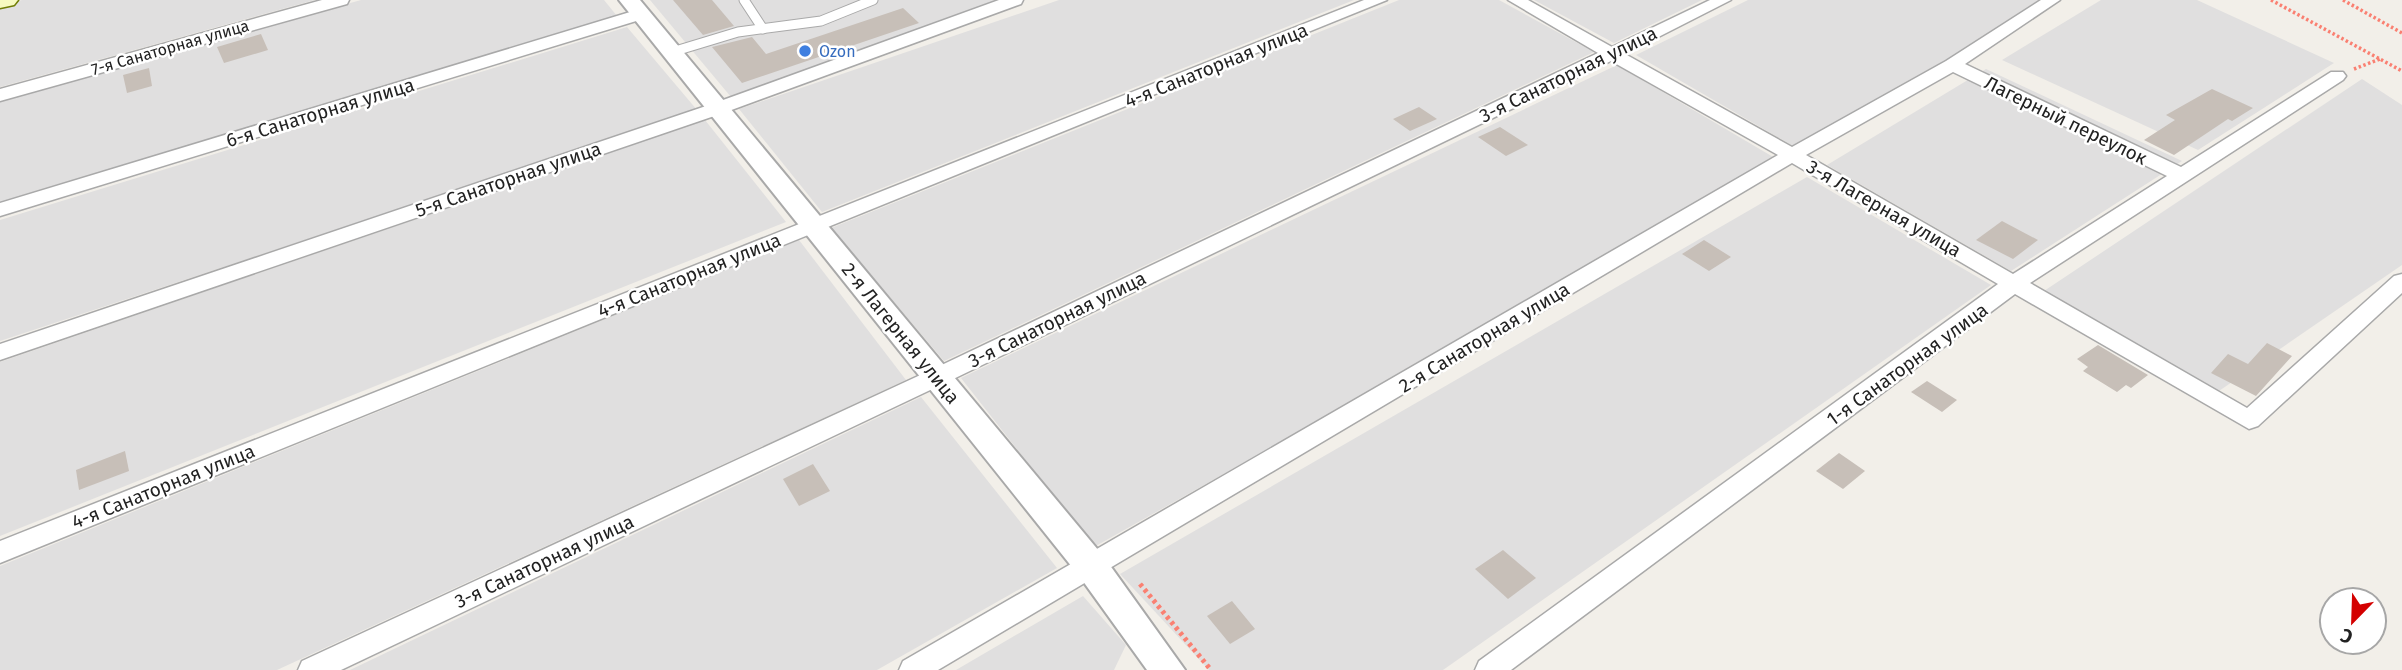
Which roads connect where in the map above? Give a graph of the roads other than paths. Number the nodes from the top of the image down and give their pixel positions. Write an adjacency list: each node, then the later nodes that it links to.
1 (6, 0): 10 (main road)
2 (341, 0): 17 (street, 7-я Санаторная улица)
3 (744, 0): 12 (lane)
4 (873, 0): 12 (lane)
5 (1014, 0): 18 (street, 5-я Санаторная улица)
6 (1379, 0): 22 (street, 4-я Санаторная улица)
7 (1516, 0): 14 (street, 3-я Лагерная улица)
8 (1723, 0): 14 (street, 3-я Санаторная улица)
9 (2052, 0): 15 (street, 2-я Санаторная улица)
10 (0, 1)
11 (635, 7): 13 (street, 2-я Лагерная улица); 21 (street, 6-я Санаторная улица)
12 (763, 29): 13 (lane)
13 (673, 52): 18 (street, 2-я Лагерная улица)
14 (1611, 53): 19 (street, 3-я Лагерная улица); 26 (street, 3-я Санаторная улица)
15 (1952, 65): 19 (street, 2-я Санаторная улица); 20 (street, Лагерный переулок)
16 (2337, 76): 20 (street, 1-я Санаторная улица)
17 (0, 95)
18 (719, 108): 22 (street, 2-я Лагерная улица); 25 (street, 5-я Санаторная улица)
19 (1792, 155): 24 (street, 3-я Лагерная улица); 28 (street, 2-я Санаторная улица)
20 (2180, 174): 24 (street, 1-я Санаторная улица)
21 (0, 210)
22 (813, 225): 26 (street, 2-я Лагерная улица); 27 (street, 4-я Санаторная улица)
23 (2402, 281): 24 (street, 3-я Лагерная улица)
24 (2014, 283): 34 (street, 1-я Санаторная улица)
25 (0, 352)
26 (937, 377): 28 (street, 2-я Лагерная улица); 30 (street, 3-я Санаторная улица)
27 (0, 552)
28 (1092, 567): 29 (street, 2-я Лагерная улица); 31 (street, 2-я Санаторная улица)
29 (1137, 633): 32 (street); 33 (street, 2-я Лагерная улица)
30 (313, 670)
31 (913, 670)
32 (1140, 670)
33 (1167, 670)
34 (1489, 670)

